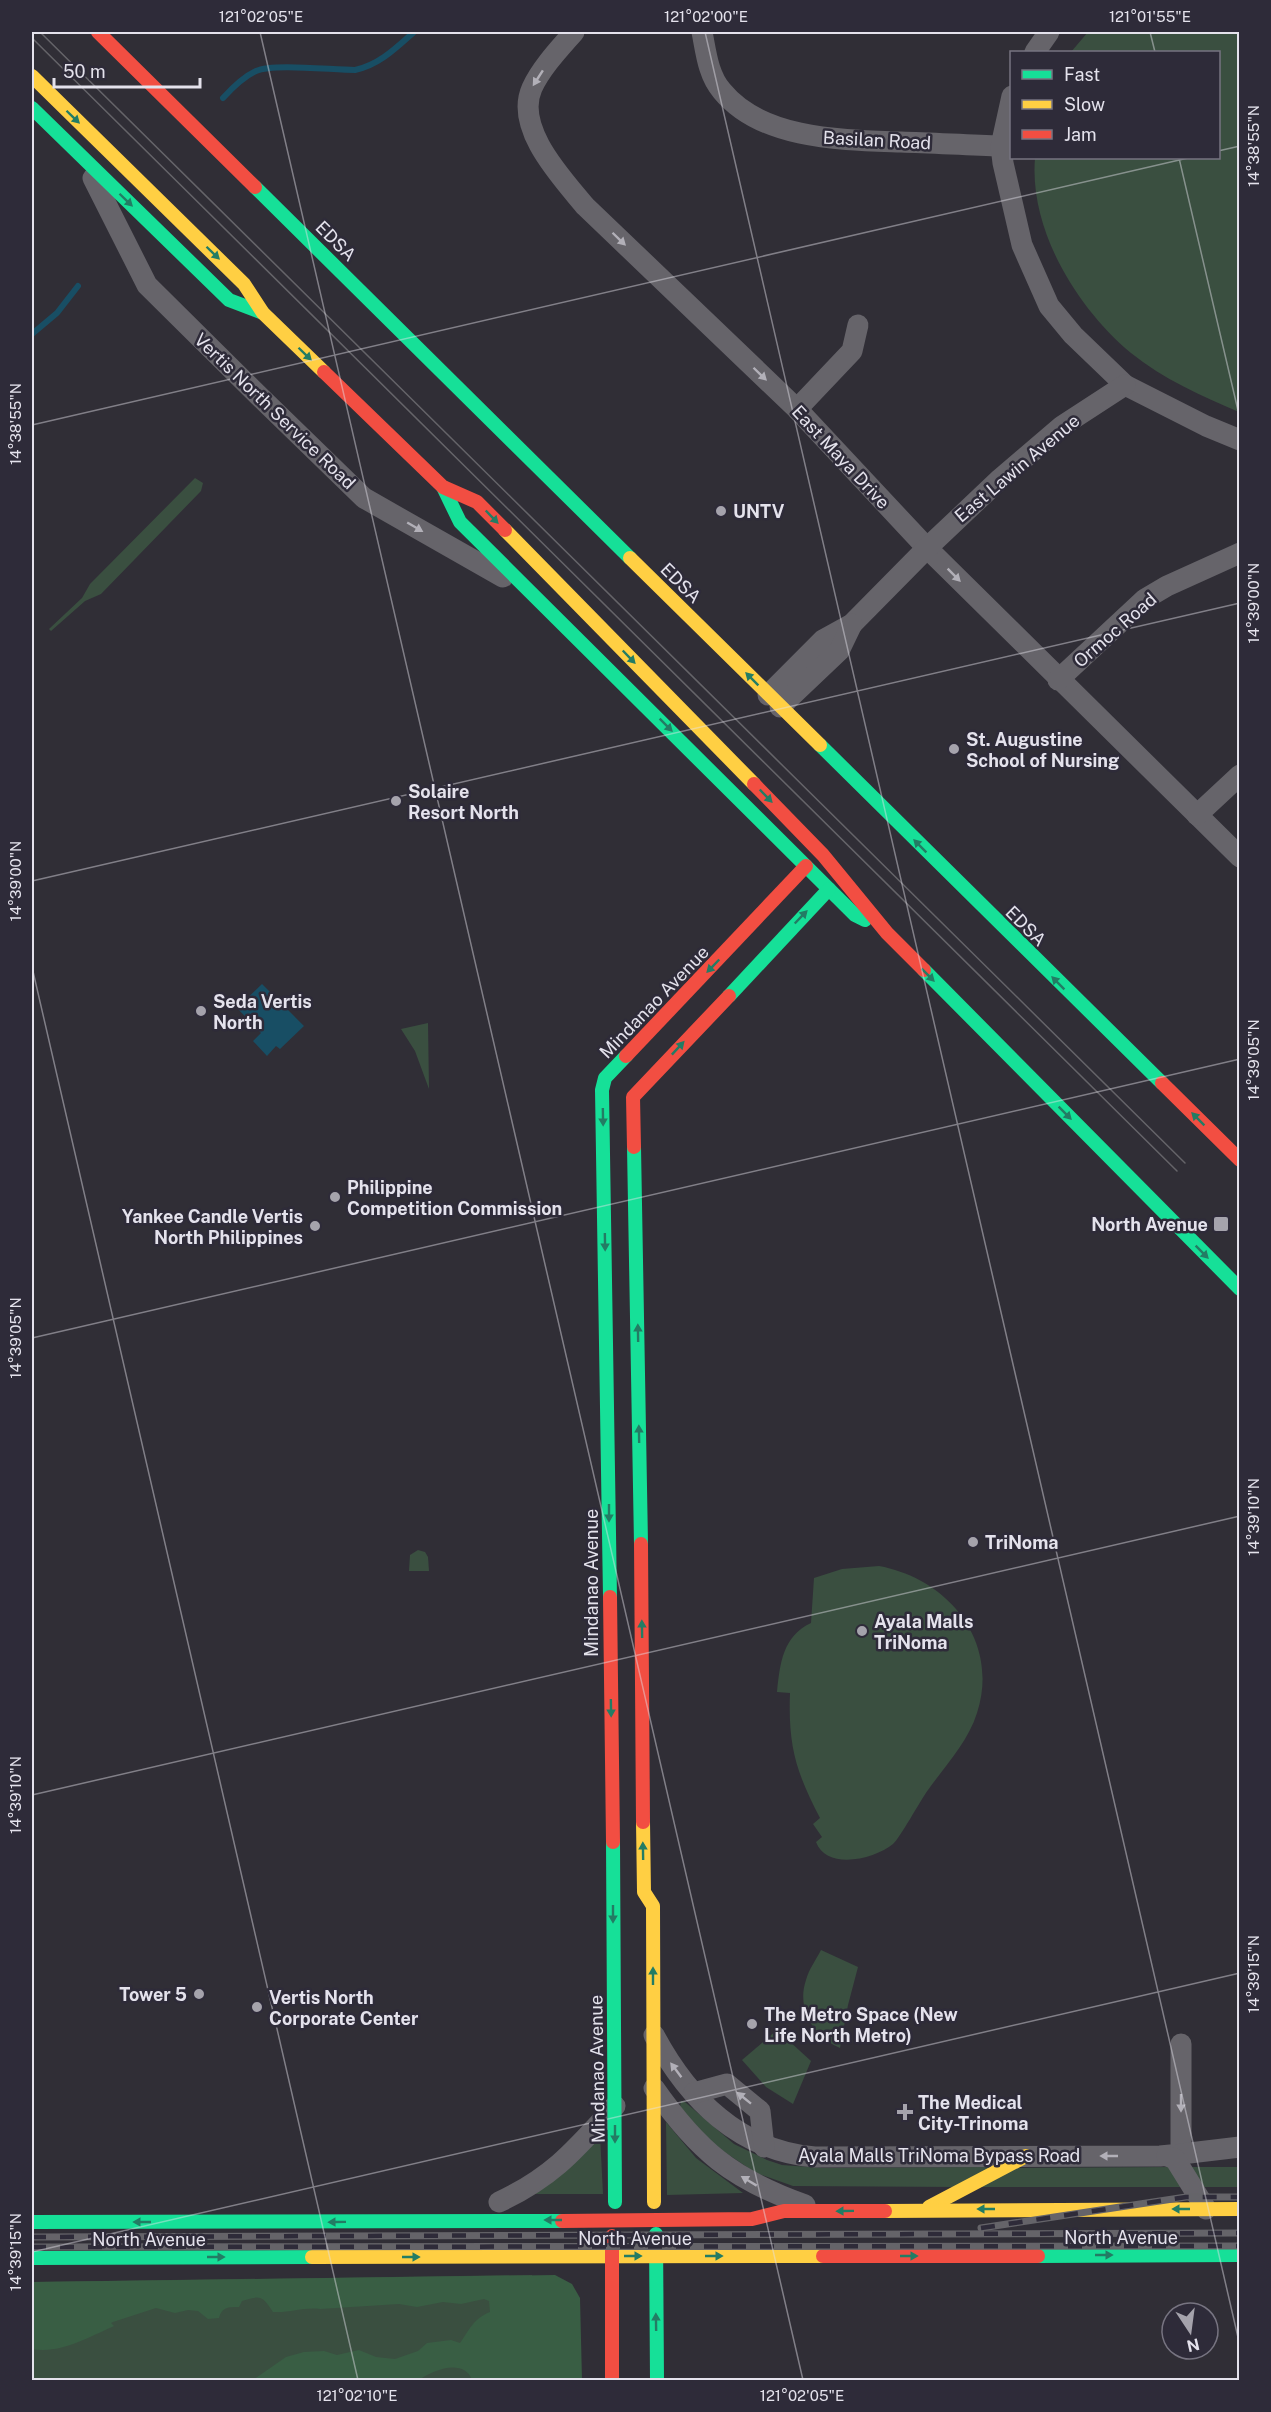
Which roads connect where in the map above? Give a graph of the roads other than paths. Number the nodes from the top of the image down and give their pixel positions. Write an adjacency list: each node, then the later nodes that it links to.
1 (98, 32): 21 (main road, EDSA, one-way to 1)
2 (574, 32): 14 (street, East Maya Drive, one-way to 14)
3 (702, 32): 9 (street, Basilan Road)
4 (1049, 32): 5 (street)
5 (1036, 51)
6 (32, 76): 11 (main road, one-way to 11)
7 (1010, 101): 9 (street)
8 (32, 108): 10 (main road)
9 (1001, 146): 13 (street)
10 (84, 159): 11 (main road, one-way to 11); 19 (street, Vertis North Service Road, one-way to 19)
11 (263, 313): 16 (main road, one-way to 16)
12 (858, 325): 14 (street)
13 (1125, 386): 15 (street); 17 (street, East Lawin Avenue)
14 (797, 409): 17 (street, East Maya Drive)
15 (1239, 440)
16 (443, 487): 19 (main road); 28 (main road, one-way to 28)
17 (927, 548): 20 (street, East Maya Drive, one-way to 20); 21 (street, East Lawin Avenue)
18 (1239, 553): 20 (street, Ormoc Road)
19 (534, 595): 25 (main road, one-way to 25)
20 (1058, 680): 23 (street, East Maya Drive)
21 (774, 701): 30 (main road, EDSA, one-way to 21)
22 (1239, 775): 23 (street)
23 (1197, 815): 24 (street, East Maya Drive)
24 (1239, 857)
25 (806, 866): 26 (main road); 27 (main road, Mindanao Avenue)
26 (829, 889): 28 (main road); 29 (main road, one-way to 26)
27 (753, 923): 29 (main road); 36 (main road, Mindanao Avenue, one-way to 36)
28 (887, 933): 31 (main road, one-way to 31)
29 (774, 946): 32 (main road, one-way to 29)
30 (1239, 1161)
31 (1239, 1289)
32 (654, 2035): 34 (main road); 35 (street, Ayala Malls TriNoma Bypass Road, one-way to 32)
33 (1180, 2044): 39 (street, one-way to 39)
34 (654, 2088): 50 (street, one-way to 34); 53 (main road)
35 (694, 2093): 37 (street, Ayala Malls TriNoma Bypass Road); 37 (street, one-way to 35)
36 (615, 2106): 41 (street); 52 (main road, Mindanao Avenue, one-way to 52)
37 (764, 2146): 40 (street, Ayala Malls TriNoma Bypass Road)
38 (1239, 2146): 39 (street, Ayala Malls TriNoma Bypass Road)
39 (1174, 2155): 40 (street, Ayala Malls TriNoma Bypass Road, one-way to 40); 45 (street)
40 (1026, 2156): 48 (main road)
41 (494, 2202): 42 (main road)
42 (534, 2202)
43 (759, 2203): 49 (main road, North Avenue)
44 (47, 2207): 51 (main road)
45 (1206, 2209): 46 (main road, North Avenue); 48 (main road, North Avenue, one-way to 48)
46 (1239, 2209)
47 (88, 2210): 55 (main road)
48 (924, 2210): 50 (main road, North Avenue, one-way to 50)
49 (784, 2211): 50 (main road, North Avenue); 53 (main road, North Avenue)
50 (823, 2211)
51 (32, 2215)
52 (612, 2220): 53 (main road, North Avenue); 55 (main road, North Avenue, one-way to 55); 57 (main road, Mindanao Avenue)
53 (656, 2221): 58 (main road)
54 (32, 2222): 55 (main road, North Avenue)
55 (101, 2222)
56 (1239, 2255): 58 (main road, North Avenue, one-way to 56)
57 (611, 2256): 58 (main road, North Avenue, one-way to 58); 59 (main road, North Avenue, one-way to 57); 60 (main road, Mindanao Avenue)
58 (656, 2256): 61 (main road, one-way to 58)
59 (32, 2258)
60 (612, 2380)
61 (657, 2380)

